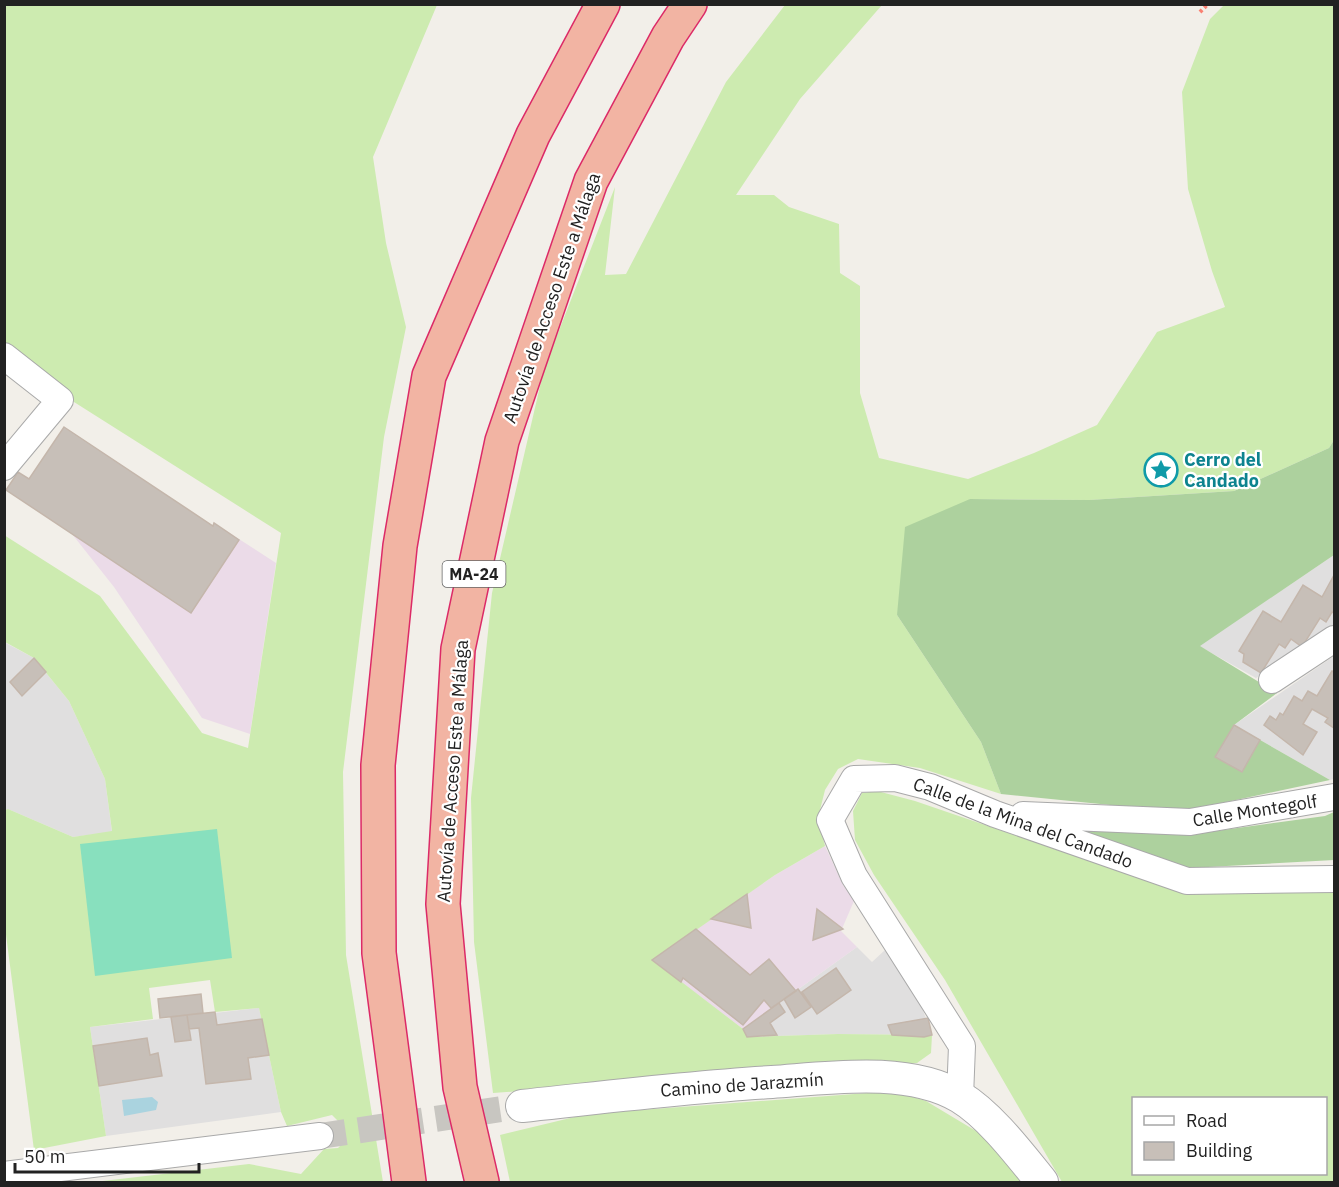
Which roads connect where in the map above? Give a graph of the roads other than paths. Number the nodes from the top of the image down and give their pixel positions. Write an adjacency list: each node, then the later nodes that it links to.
1 (603, 4): 14 (highway)
2 (690, 4): 15 (highway, Autovía de Acceso Este a Málaga / MA-24)
3 (4, 356): 4 (street)
4 (4, 467)
5 (1335, 639): 6 (street)
6 (1272, 680)
7 (1335, 797): 8 (street, Calle Montegolf)
8 (995, 814): 9 (street, Calle de la Mina del Candado); 10 (street, Calle de la Mina del Candado)
9 (1335, 879)
10 (960, 1097): 11 (street, Camino de Jarazmín); 16 (street, Camino de Jarazmín)
11 (522, 1106)
12 (320, 1136): 13 (street)
13 (4, 1175)
14 (409, 1182)
15 (482, 1182)
16 (1042, 1182)

